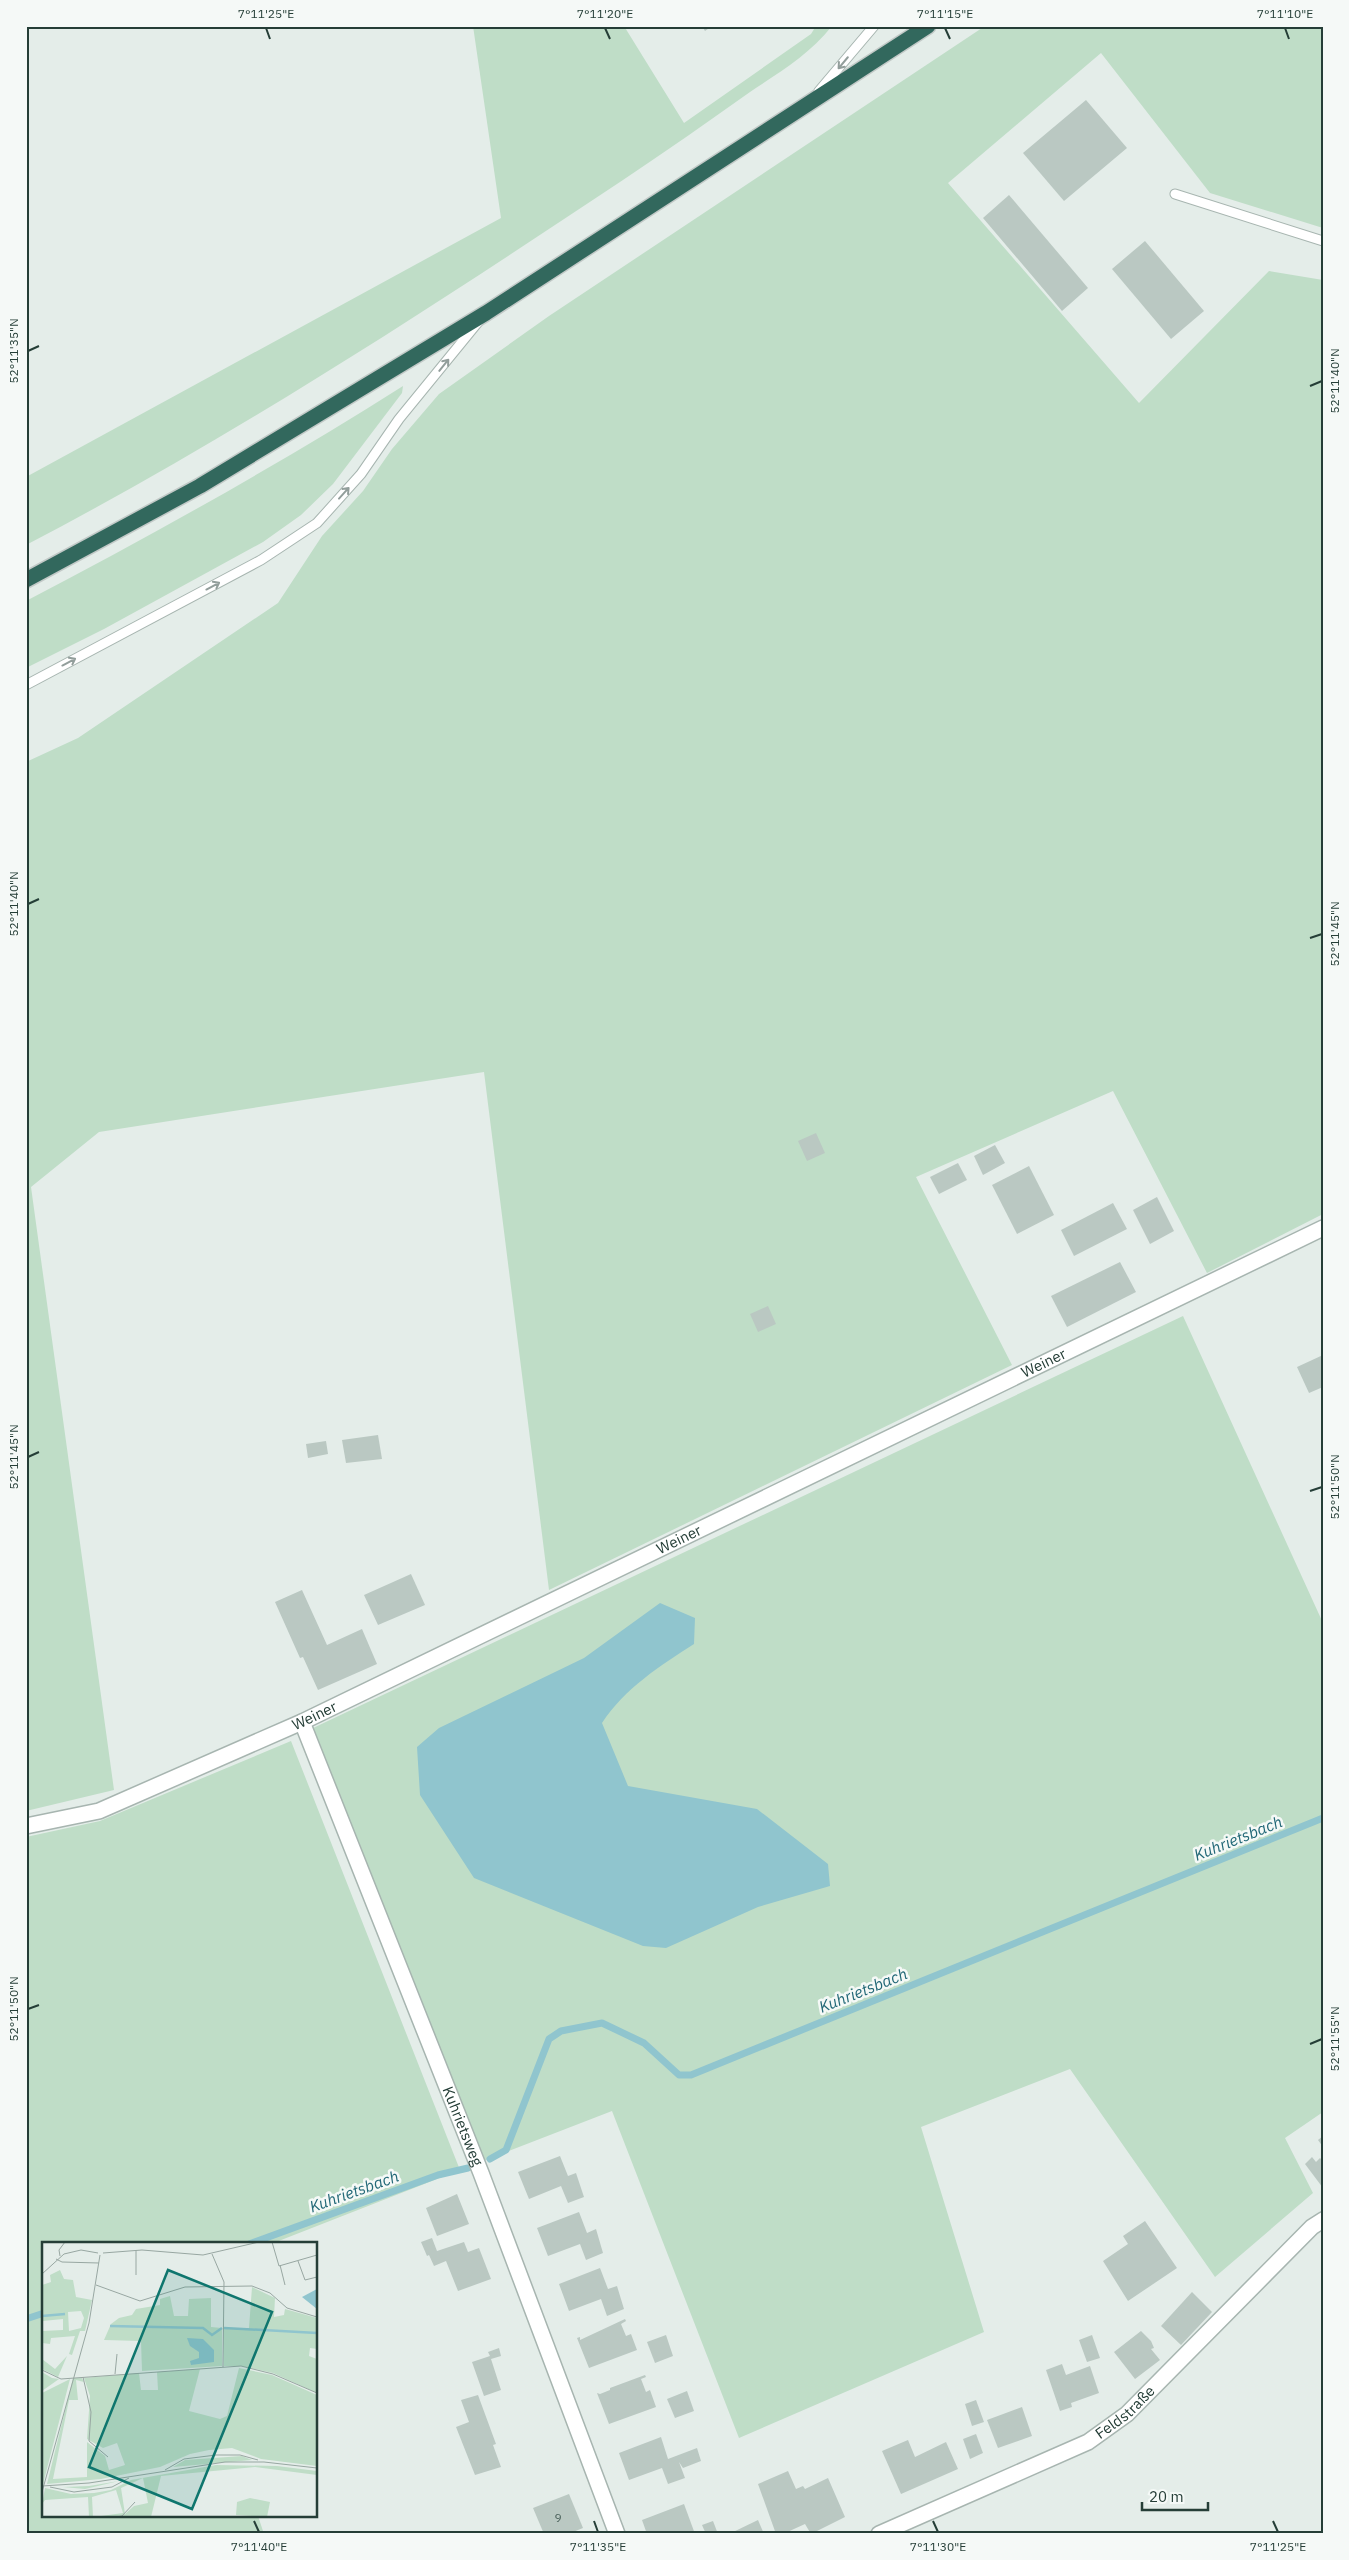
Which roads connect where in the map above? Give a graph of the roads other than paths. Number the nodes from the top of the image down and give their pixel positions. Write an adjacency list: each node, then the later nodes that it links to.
1 (874, 26): 3 (lane, one-way to 3)
2 (928, 26): 3 (highway)
3 (812, 100): 6 (highway)
4 (1175, 194): 5 (lane)
5 (1323, 241)
6 (486, 313): 7 (highway); 8 (lane, one-way to 6)
7 (26, 580)
8 (26, 685)
9 (1323, 1228): 10 (street, Weiner)
10 (302, 1722): 11 (street, Weiner); 13 (street, Kuhrietsweg)
11 (26, 1826)
12 (1323, 2220): 14 (street, Feldstraße)
13 (617, 2534)
14 (879, 2534)

